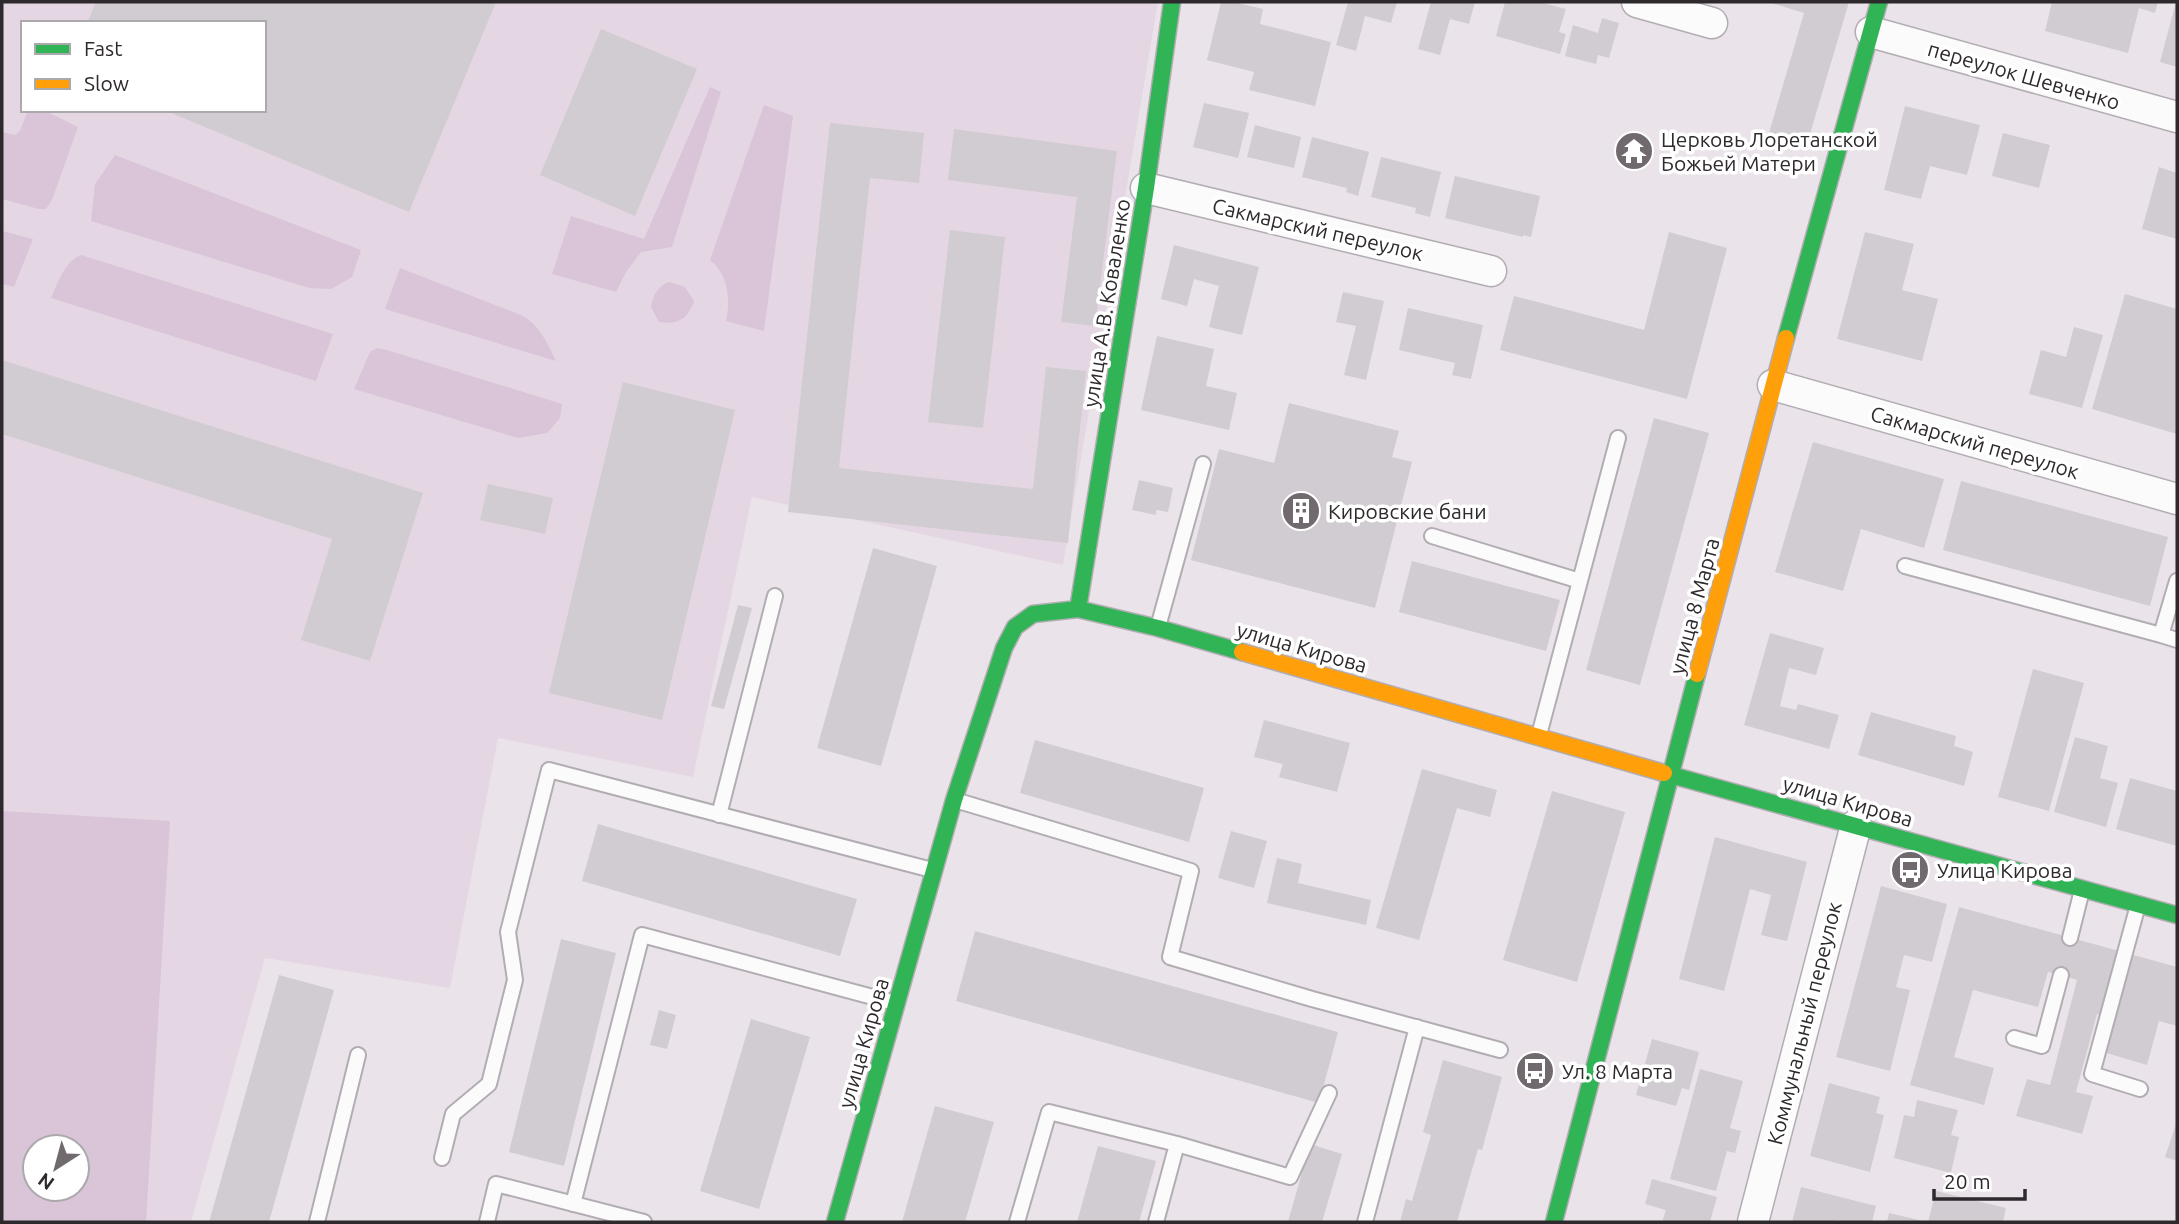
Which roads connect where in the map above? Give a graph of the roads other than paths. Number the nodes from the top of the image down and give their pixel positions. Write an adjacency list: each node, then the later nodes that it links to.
1 (1172, 2): 7 (main road, улица А.В. Коваленко)
2 (1637, 2): 4 (street)
3 (1879, 2): 5 (main road, улица 8 Марта)
4 (1712, 23)
5 (1871, 32): 6 (street, переулок Шевченко); 9 (main road, улица 8 Марта)
6 (2177, 117)
7 (1146, 188): 8 (street, Сакмарский переулок); 18 (main road, улица А.В. Коваленко)
8 (1491, 271)
9 (1773, 385): 12 (street, Сакмарский переулок); 23 (main road, улица 8 Марта)
10 (1618, 438): 15 (lane)
11 (1203, 464): 19 (lane)
12 (2177, 499)
13 (1432, 536): 15 (lane)
14 (1905, 566): 20 (lane)
15 (1580, 581): 22 (lane)
16 (2177, 581): 20 (lane)
17 (775, 596): 25 (lane)
18 (1078, 609): 19 (main road, улица Кирова); 24 (main road, улица Кирова)
19 (1158, 628): 22 (main road, улица Кирова)
20 (2161, 635): 21 (lane)
21 (2177, 640)
22 (1539, 735): 23 (main road, улица Кирова)
23 (1672, 775): 26 (main road, улица Кирова); 50 (main road, улица 8 Марта)
24 (954, 800): 27 (main road, улица Кирова); 34 (lane)
25 (719, 815): 27 (lane); 41 (lane)
26 (1856, 825): 28 (main road, улица Кирова); 51 (street, Коммунальный переулок)
27 (933, 871): 33 (main road, улица Кирова)
28 (2082, 889): 29 (main road, улица Кирова); 31 (lane)
29 (2139, 904): 30 (main road, улица Кирова); 38 (lane)
30 (2177, 915)
31 (2070, 937)
32 (2061, 975): 35 (lane)
33 (896, 1004): 42 (lane); 46 (main road, улица Кирова)
34 (1418, 1027): 36 (lane); 49 (lane)
35 (2014, 1038)
36 (1500, 1050)
37 (358, 1055): 43 (lane)
38 (2140, 1088)
39 (1329, 1093): 40 (lane)
40 (1177, 1144): 47 (lane); 48 (lane)
41 (442, 1157)
42 (573, 1204): 44 (lane); 45 (lane)
43 (317, 1222)
44 (487, 1222)
45 (644, 1222)
46 (835, 1222)
47 (1017, 1222)
48 (1156, 1222)
49 (1365, 1222)
50 (1554, 1222)
51 (1753, 1222)

